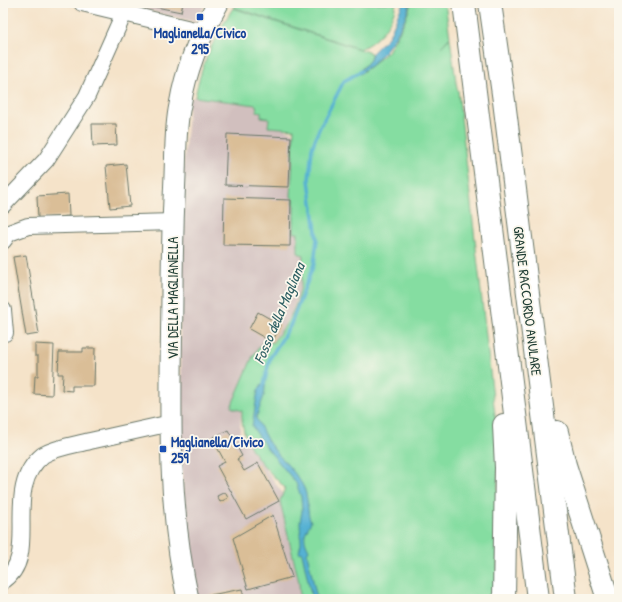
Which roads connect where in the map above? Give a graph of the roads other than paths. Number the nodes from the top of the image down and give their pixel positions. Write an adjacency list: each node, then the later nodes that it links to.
1 (82, 3): 6 (lane)
2 (218, 3): 7 (main road, VIA DELLA MAGLIANELLA)
3 (464, 3): 15 (highway, GRANDE RACCORDO ANULARE)
4 (490, 3): 8 (highway, GRANDE RACCORDO ANULARE)
5 (504, 3): 8 (highway)
6 (124, 13): 7 (lane); 9 (lane)
7 (203, 32): 10 (main road, VIA DELLA MAGLIANELLA)
8 (504, 101): 14 (highway, GRANDE RACCORDO ANULARE)
9 (3, 205)
10 (173, 222): 11 (lane); 16 (main road, VIA DELLA MAGLIANELLA)
11 (3, 241)
12 (3, 310): 13 (lane)
13 (5, 333)
14 (534, 343): 21 (highway, GRANDE RACCORDO ANULARE); 22 (highway)
15 (510, 364): 19 (highway); 20 (highway, GRANDE RACCORDO ANULARE)
16 (171, 423): 17 (lane); 18 (main road, VIA DELLA MAGLIANELLA)
17 (3, 581)
18 (188, 599)
19 (504, 599)
20 (538, 599)
21 (566, 599)
22 (608, 599)

